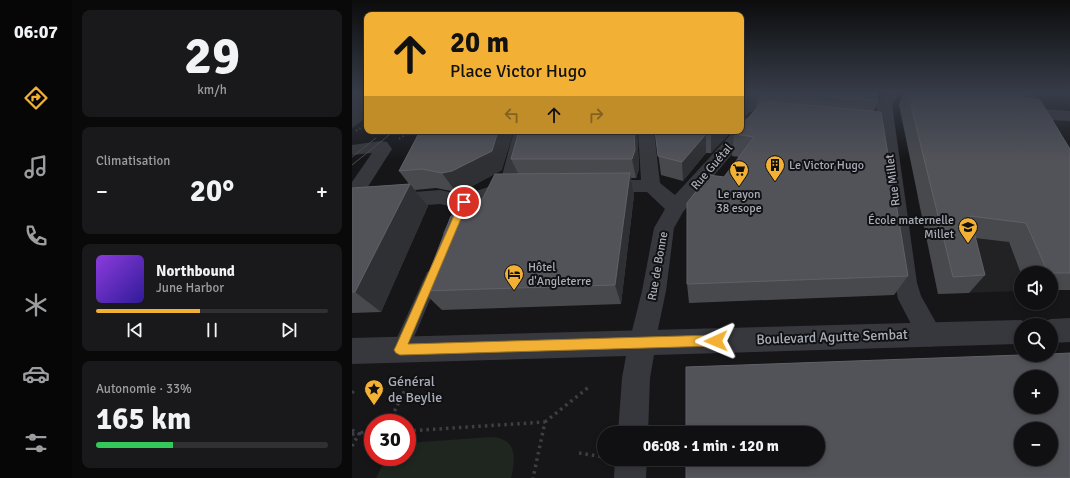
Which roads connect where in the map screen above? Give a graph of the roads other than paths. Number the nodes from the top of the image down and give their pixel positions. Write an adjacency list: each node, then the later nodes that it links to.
1 (882, 115): 28 (street, Rue Millet)
2 (1038, 115): 14 (street)
3 (1059, 115): 4 (street)
4 (1070, 116)
5 (764, 117): 6 (street, Rue Guétal)
6 (744, 130)
7 (386, 134): 11 (street)
8 (521, 134): 17 (street)
9 (646, 134): 16 (street)
10 (740, 134): 22 (street, Rue Guétal)
11 (371, 147): 12 (street); 13 (street); 19 (street)
12 (352, 150)
13 (352, 163)
14 (1070, 169)
15 (588, 186): 16 (street)
16 (651, 186): 22 (street)
17 (508, 187): 18 (street); 20 (street)
18 (532, 187)
19 (352, 197)
20 (464, 202): 21 (street); 23 (lane)
21 (352, 204)
22 (676, 208): 29 (street, Rue de Bonne)
23 (445, 245)
24 (439, 259): 30 (lane)
25 (1070, 330): 26 (street)
26 (1058, 331)
27 (1014, 332): 28 (street, Boulevard Agutte Sembat)
28 (930, 335): 29 (street, Boulevard Agutte Sembat)
29 (642, 343): 30 (street, Boulevard Agutte Sembat); 32 (street)
30 (400, 350): 31 (street, Boulevard Agutte Sembat)
31 (352, 351)
32 (633, 426)
33 (631, 466): 34 (street)
34 (630, 478)

